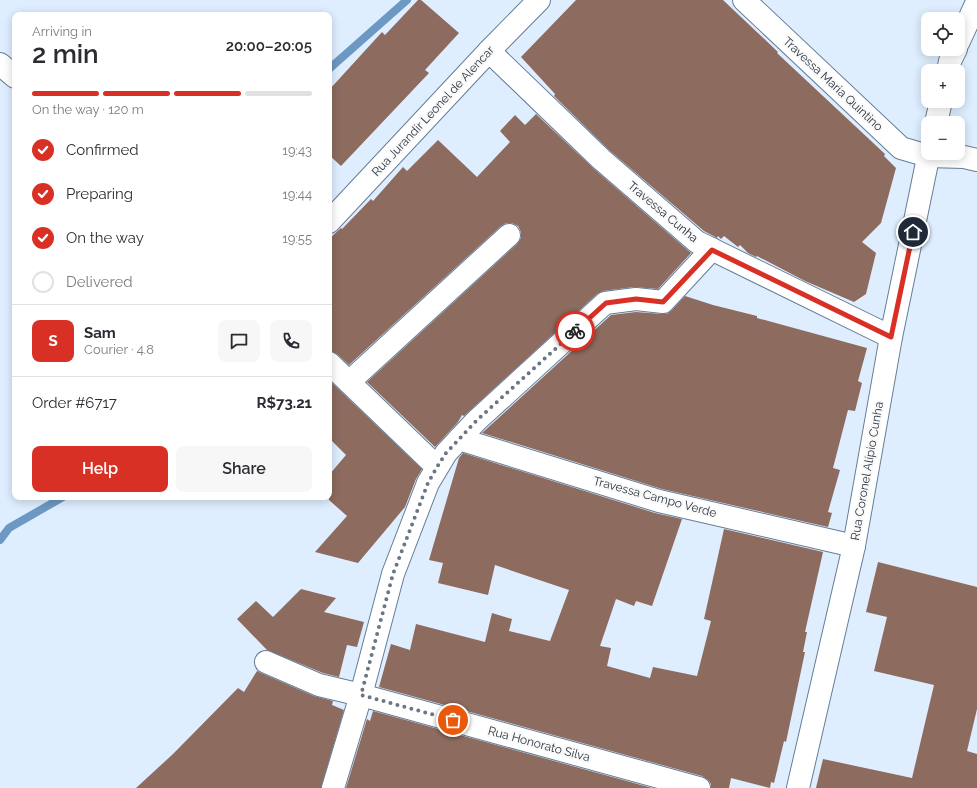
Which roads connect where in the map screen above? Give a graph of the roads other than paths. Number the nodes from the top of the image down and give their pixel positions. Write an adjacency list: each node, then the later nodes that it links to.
1 (539, 0): 5 (street, Rua Jurandir Leonel de Alencar)
2 (744, 0): 8 (street, Travessa Maria Quintino)
3 (977, 2): 4 (street)
4 (965, 28)
5 (489, 51): 12 (street, Rua Jurandir Leonel de Alencar); 14 (street, Travessa Cunha)
6 (0, 64): 7 (street)
7 (12, 74)
8 (921, 153)
9 (965, 157): 11 (street, Travessa Maria Quintino)
10 (927, 160): 15 (street, Rua Coronel Alípio Cunha)
11 (977, 160)
12 (332, 219)
13 (509, 235): 17 (street)
14 (712, 250): 15 (street, Travessa Cunha); 18 (street)
15 (891, 337): 20 (street, Rua Coronel Alípio Cunha)
16 (332, 366): 17 (street)
17 (349, 382): 19 (street)
18 (459, 439): 19 (street); 20 (street, Travessa Campo Verde)
19 (437, 467): 22 (street)
20 (854, 546): 25 (street, Rua Coronel Alípio Cunha)
21 (266, 662): 22 (street, Rua Honorato Silva)
22 (361, 695): 23 (street); 24 (street, Rua Honorato Silva)
23 (334, 788)
24 (699, 788)
25 (798, 788)

